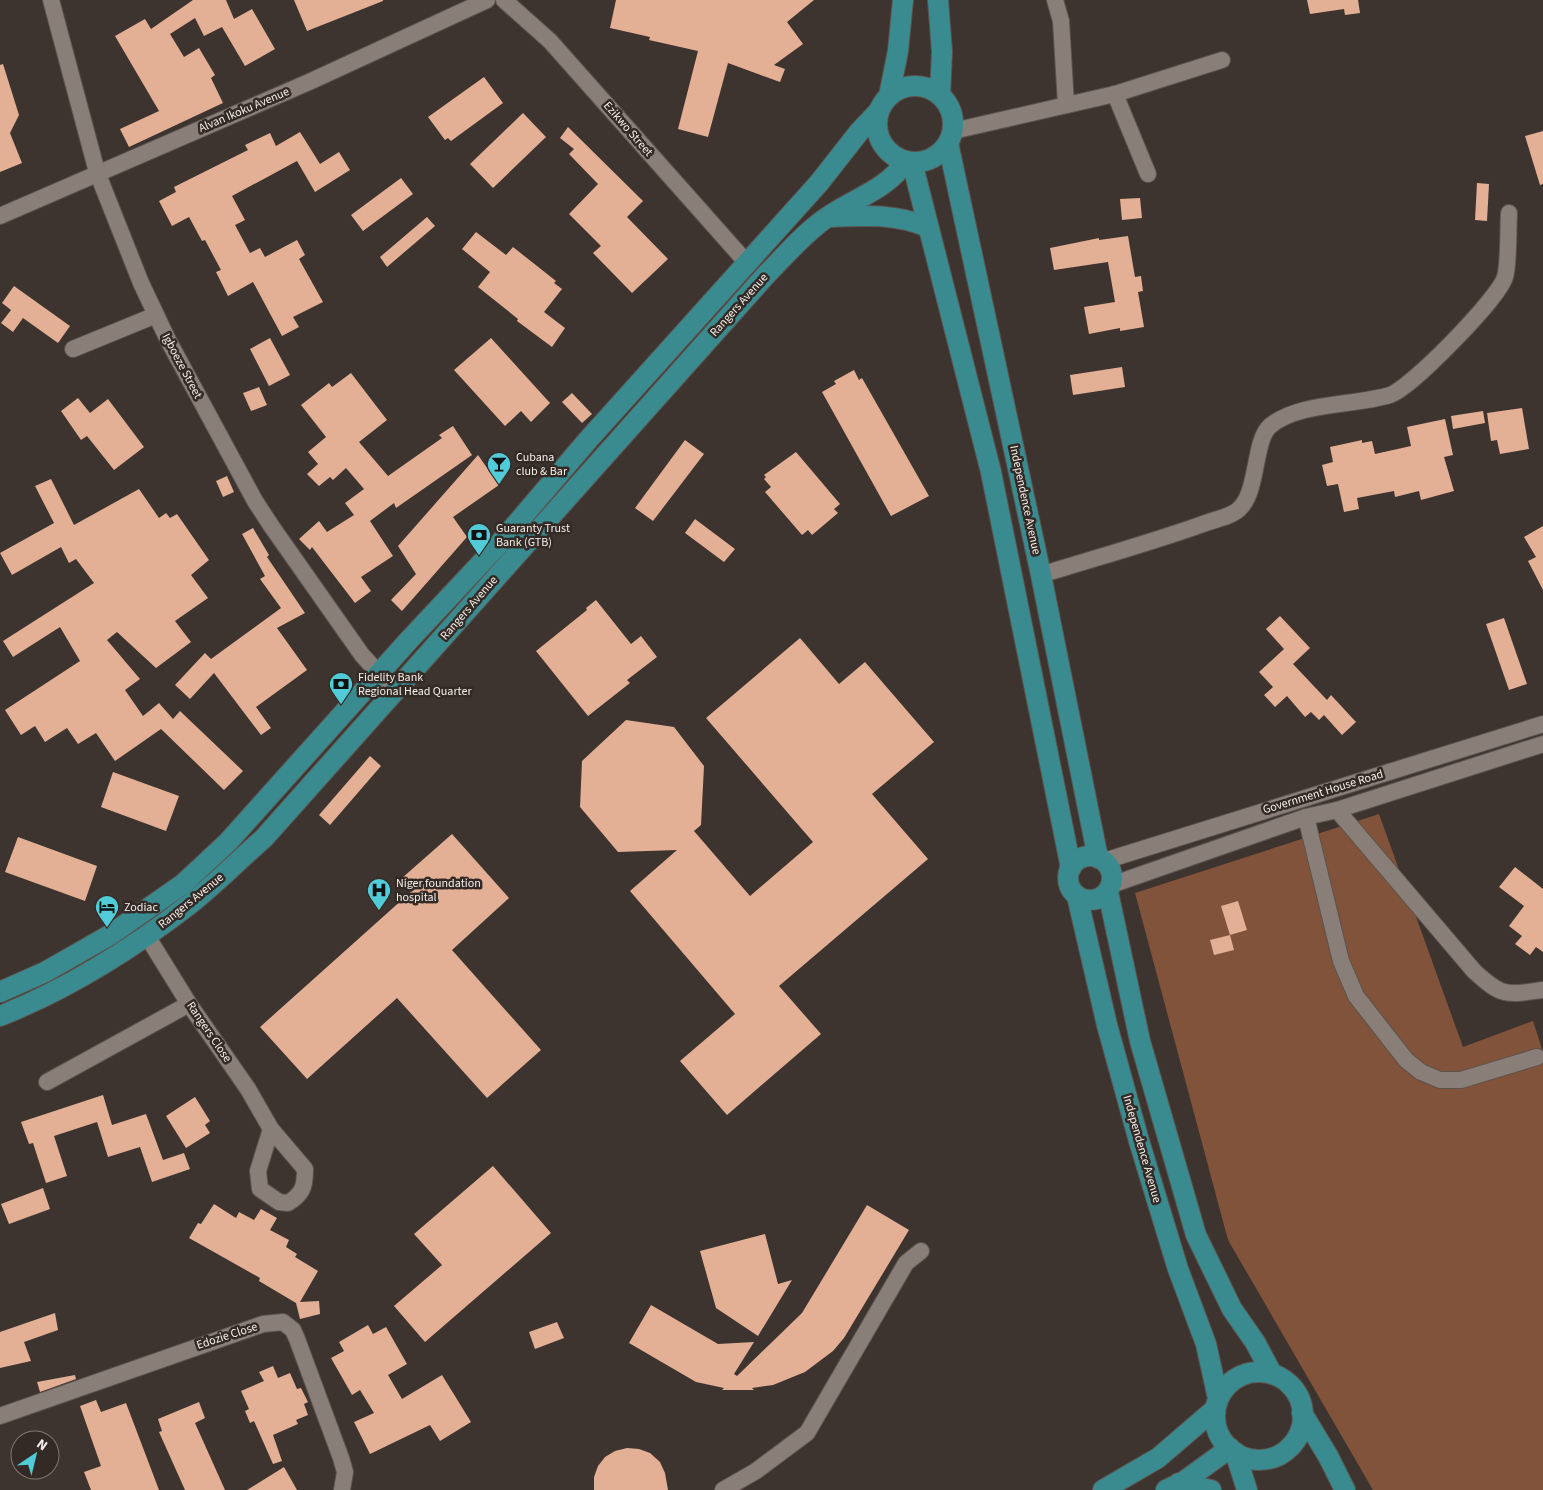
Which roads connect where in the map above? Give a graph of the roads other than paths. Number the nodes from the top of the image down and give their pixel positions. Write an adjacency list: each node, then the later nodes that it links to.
1 (51, 0): 14 (street, Igboeze Street)
2 (487, 0): 14 (street, Alvan Ikoku Avenue)
3 (504, 0): 20 (street, Ezikwo Street)
4 (903, 0): 10 (main road)
5 (938, 0): 9 (main road)
6 (1055, 0): 11 (street)
7 (1222, 60): 8 (street)
8 (1115, 94): 11 (street); 15 (street)
9 (940, 95): 10 (main road); 12 (main road)
10 (884, 104): 13 (main road); 20 (main road, Rangers Avenue)
11 (1066, 105): 12 (street)
12 (951, 137): 13 (main road); 23 (main road, Independence Avenue)
13 (909, 161): 18 (main road, Rangers Avenue); 19 (main road)
14 (97, 172): 17 (street, Alvan Ikoku Avenue); 21 (street, Igboeze Street)
15 (1148, 174)
16 (1509, 212): 23 (street)
17 (0, 216)
18 (827, 218): 19 (main road); 25 (main road, Rangers Avenue)
19 (928, 227): 31 (main road)
20 (747, 263): 24 (main road, Rangers Avenue)
21 (156, 315): 22 (street); 24 (street, Igboeze Street)
22 (73, 349)
23 (1041, 575): 30 (main road, Independence Avenue)
24 (378, 675): 25 (street, Igboeze Street); 36 (main road, Rangers Avenue)
25 (395, 692): 34 (main road, Rangers Avenue)
26 (1543, 724): 30 (street, Government House Road)
27 (1543, 744): 28 (street, Government House Road)
28 (1336, 810): 29 (street, Government House Road); 35 (street)
29 (1306, 817): 32 (street, Government House Road); 39 (street)
30 (1101, 859): 31 (main road); 32 (main road)
31 (1070, 868): 33 (main road)
32 (1109, 889): 33 (main road); 43 (main road)
33 (1077, 896): 44 (main road, Independence Avenue)
34 (147, 936): 37 (street, Rangers Close); 38 (main road, Rangers Avenue)
35 (1543, 990)
36 (0, 992)
37 (189, 1004): 40 (street); 41 (street, Rangers Close)
38 (0, 1016)
39 (1537, 1057)
40 (47, 1082)
41 (271, 1129)
42 (921, 1251): 50 (street)
43 (1272, 1374): 44 (main road); 45 (main road)
44 (1217, 1404): 47 (main road); 51 (main road)
45 (1302, 1413): 47 (main road); 54 (main road)
46 (0, 1416): 49 (street, Edozie Close)
47 (1232, 1450): 48 (main road); 53 (main road)
48 (1172, 1487): 52 (main road)
49 (342, 1490)
50 (723, 1490)
51 (1103, 1490)
52 (1211, 1490)
53 (1247, 1490)
54 (1345, 1490)

